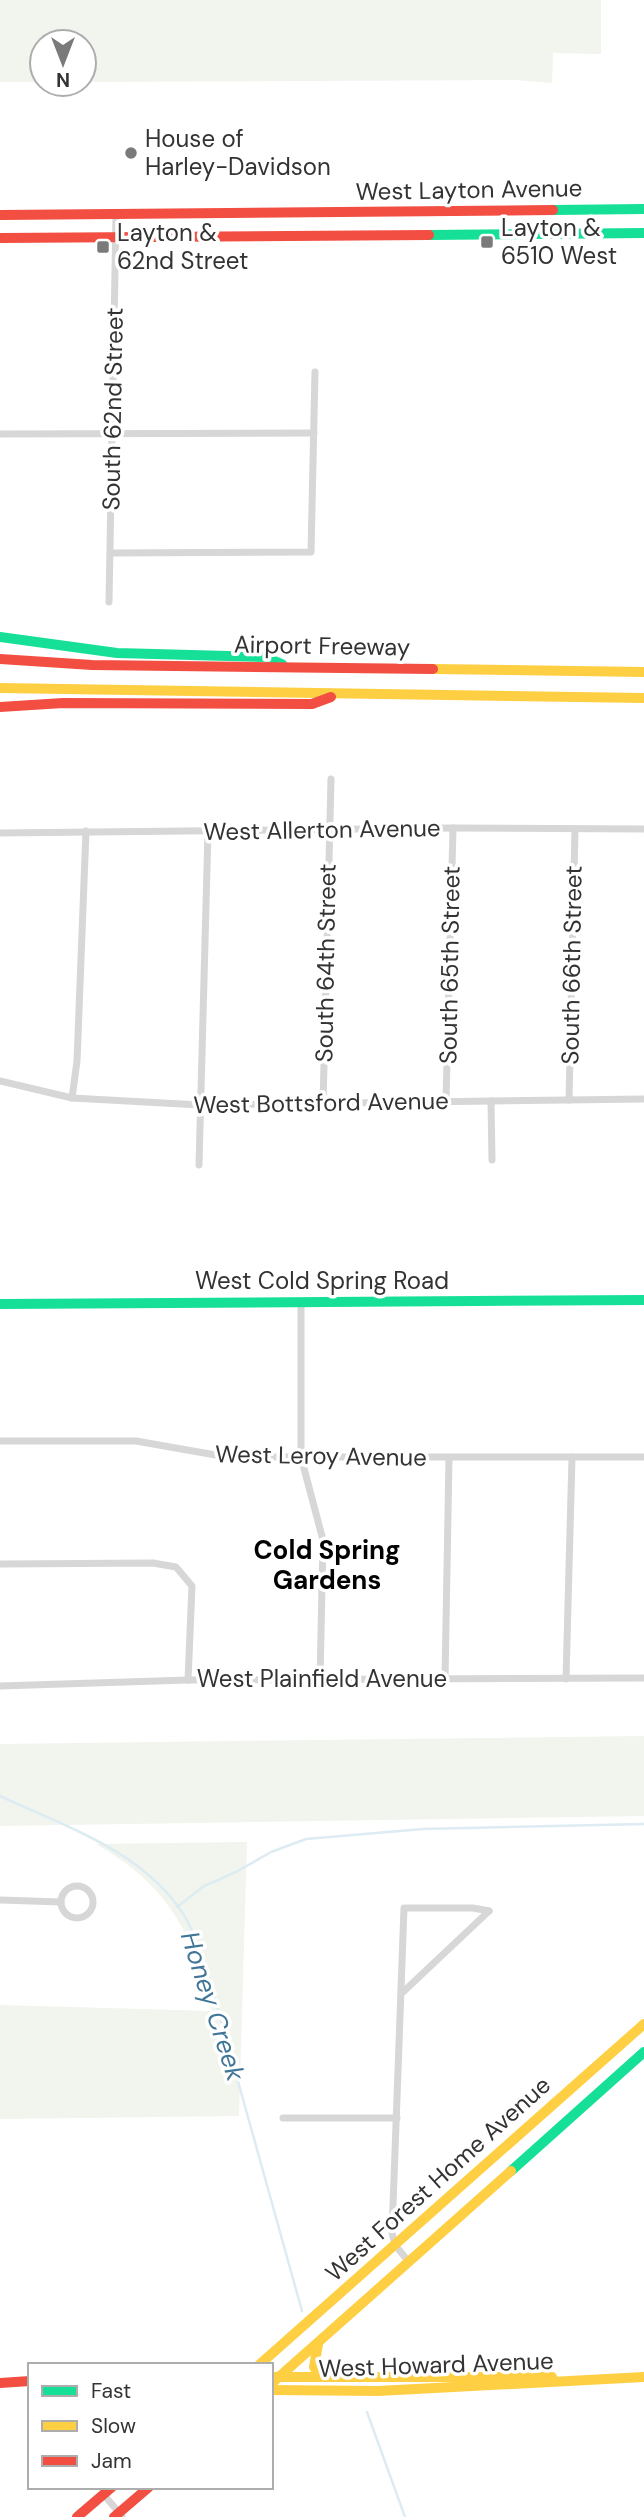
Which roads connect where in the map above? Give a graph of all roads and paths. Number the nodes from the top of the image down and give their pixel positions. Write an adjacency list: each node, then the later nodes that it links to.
1 (644, 209): 3 (main road, West Layton Avenue)
2 (0, 215): 3 (main road, West Layton Avenue)
3 (116, 216): 6 (street, South 62nd Street)
4 (644, 233): 6 (main road, West Layton Avenue)
5 (0, 238): 6 (main road, West Layton Avenue)
6 (117, 238): 10 (street, South 62nd Street)
7 (314, 372): 8 (street)
8 (314, 433): 10 (street); 11 (street)
9 (0, 434): 10 (street)
10 (112, 434): 11 (street, South 62nd Street)
11 (111, 553): 12 (street, South 62nd Street)
12 (109, 602)
13 (0, 637): 15 (main road)
14 (0, 659): 15 (main road, Airport Freeway)
15 (288, 667): 16 (main road, Airport Freeway)
16 (644, 673)
17 (0, 688): 18 (main road, Airport Freeway)
18 (338, 694): 19 (main road, Airport Freeway); 20 (main road)
19 (644, 698)
20 (0, 707)
21 (331, 779): 27 (street, South 64th Street)
22 (453, 828): 23 (street, West Allerton Avenue); 27 (street, West Allerton Avenue); 33 (street, South 65th Street)
23 (575, 829): 24 (street, West Allerton Avenue); 31 (street, South 66th Street)
24 (644, 829)
25 (86, 831): 26 (street, West Allerton Avenue); 28 (street, West Allerton Avenue); 30 (street)
26 (208, 831): 27 (street, West Allerton Avenue); 36 (street)
27 (330, 831): 35 (street, South 64th Street)
28 (0, 833)
29 (0, 1081): 30 (street, West Bottsford Avenue)
30 (72, 1098): 36 (street, West Bottsford Avenue)
31 (569, 1100): 32 (street, West Bottsford Avenue); 34 (street, West Bottsford Avenue)
32 (644, 1100)
33 (446, 1101): 34 (street, West Bottsford Avenue); 35 (street, West Bottsford Avenue)
34 (491, 1101): 37 (street)
35 (323, 1104): 36 (street, West Bottsford Avenue)
36 (200, 1105): 38 (street)
37 (492, 1160)
38 (200, 1165)
39 (644, 1300): 40 (main road, West Cold Spring Road)
40 (300, 1303): 41 (main road, West Cold Spring Road); 43 (street)
41 (0, 1304)
42 (0, 1441): 43 (street, West Leroy Avenue)
43 (301, 1457): 46 (street, West Leroy Avenue); 52 (street)
44 (572, 1457): 45 (street, West Leroy Avenue); 46 (street, West Leroy Avenue); 50 (street)
45 (644, 1457)
46 (449, 1458): 49 (street)
47 (0, 1564): 51 (street)
48 (644, 1678): 50 (street, West Plainfield Avenue)
49 (445, 1679): 50 (street, West Plainfield Avenue); 52 (street, West Plainfield Avenue)
50 (566, 1679)
51 (188, 1680): 52 (street, West Plainfield Avenue); 53 (street, West Plainfield Avenue)
52 (320, 1680)
53 (0, 1686)
54 (0, 1900): 55 (street)
55 (61, 1902): 55 (street)
56 (402, 1993): 56 (street); 60 (street)
57 (644, 2024): 61 (main road, West Forest Home Avenue)
58 (644, 2052): 62 (main road, West Forest Home Avenue)
59 (284, 2118): 60 (street)
60 (397, 2118): 61 (street)
61 (395, 2245): 62 (street); 64 (main road, West Forest Home Avenue)
62 (409, 2262): 63 (main road, West Forest Home Avenue)
63 (318, 2344): 65 (main road, West Forest Home Avenue); 66 (main road)
64 (261, 2363)
65 (276, 2377): 66 (main road, West Howard Avenue)
66 (338, 2377): 68 (main road, West Howard Avenue)
67 (644, 2377): 68 (main road, West Howard Avenue)
68 (601, 2379): 71 (main road, West Howard Avenue)
69 (0, 2383): 70 (main road)
70 (28, 2383)
71 (273, 2390)
72 (110, 2489): 74 (main road)
73 (147, 2489): 75 (main road)
74 (104, 2495): 75 (street); 76 (main road)
75 (118, 2516)
76 (77, 2517)

